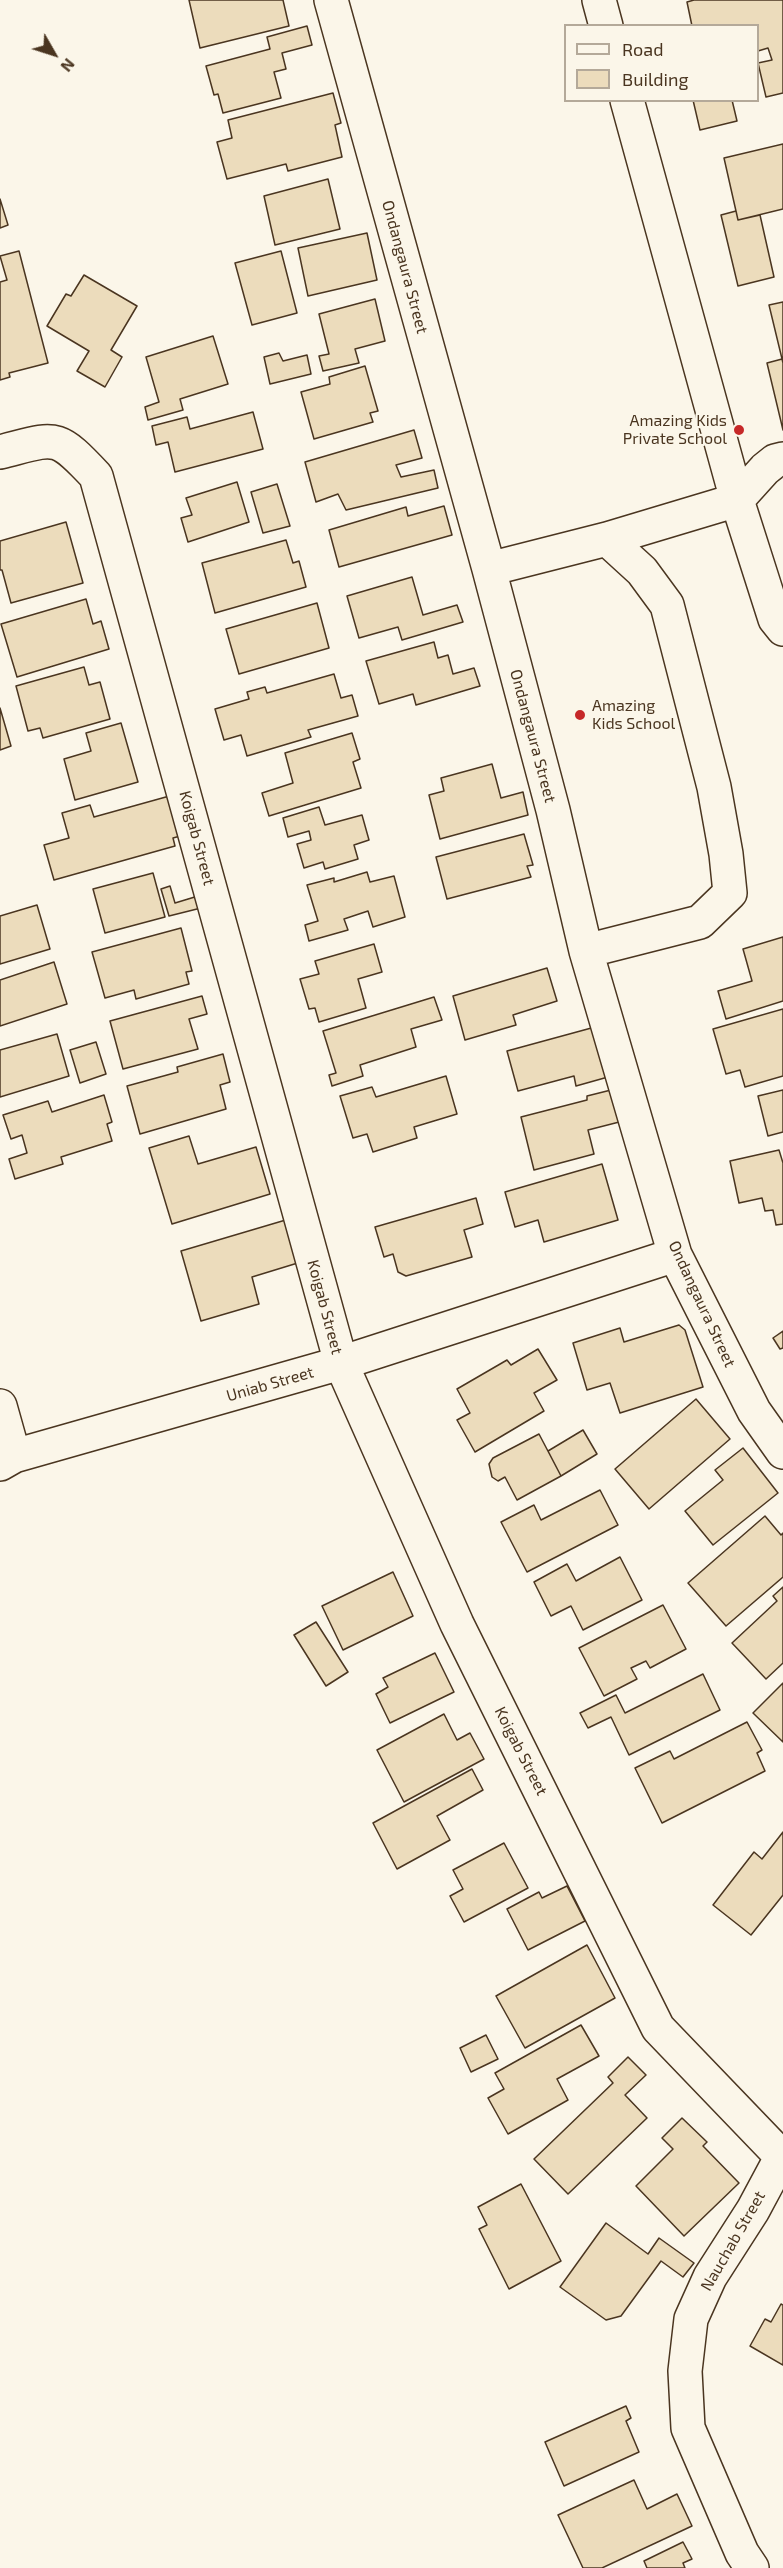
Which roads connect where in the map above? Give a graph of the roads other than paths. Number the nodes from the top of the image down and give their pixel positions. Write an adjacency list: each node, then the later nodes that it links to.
1 (331, 0): 9 (street, Ondangaura Street)
2 (599, 0): 3 (street)
3 (605, 24)
4 (628, 102): 7 (street)
5 (0, 452): 13 (street, Koigab Street)
6 (783, 459): 7 (street)
7 (737, 500): 8 (street); 10 (street)
8 (607, 539): 9 (street); 11 (street)
9 (489, 569): 11 (street, Ondangaura Street)
10 (783, 629)
11 (586, 951): 12 (street, Ondangaura Street)
12 (675, 1254): 13 (street, Uniab Street); 15 (street, Ondangaura Street)
13 (341, 1363): 16 (street, Uniab Street); 17 (street, Koigab Street)
14 (0, 1406): 16 (street)
15 (783, 1452)
16 (7, 1460)
17 (782, 2155): 18 (street, Nauchab Street)
18 (752, 2568)

